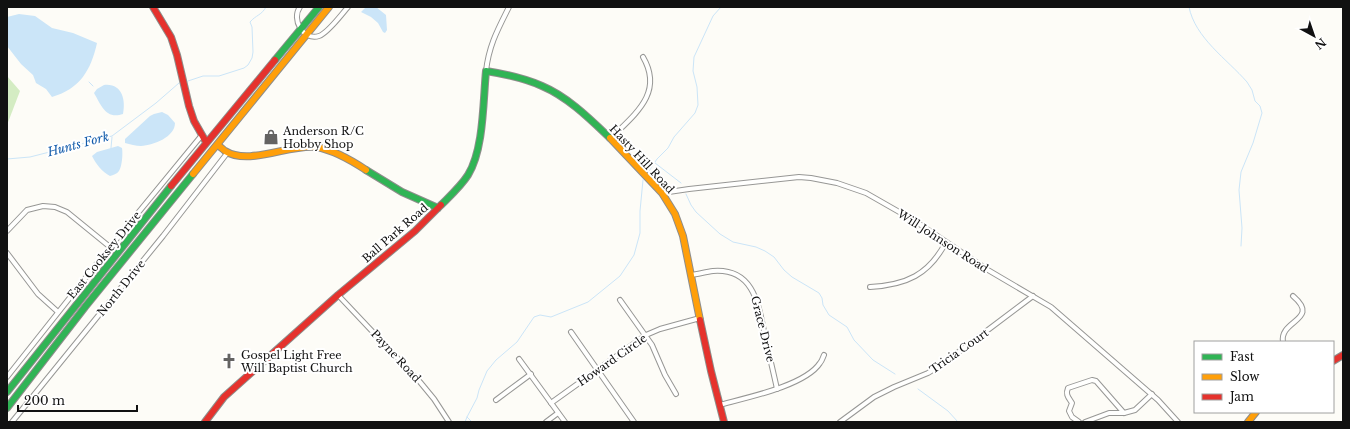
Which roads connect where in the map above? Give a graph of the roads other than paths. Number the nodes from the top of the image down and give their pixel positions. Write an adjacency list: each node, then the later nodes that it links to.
1 (153, 7): 12 (main road)
2 (300, 7): 7 (street)
3 (319, 7): 7 (main road)
4 (329, 7): 8 (main road)
5 (348, 7): 8 (street)
6 (509, 7): 10 (street, Ball Park Road)
7 (302, 29): 8 (street); 11 (main road)
8 (307, 34): 15 (main road)
9 (643, 57): 13 (street)
10 (486, 71): 13 (main road, Hasty Hill Road); 19 (main road, Ball Park Road)
11 (236, 108): 14 (main road); 15 (main road)
12 (202, 135): 14 (main road); 22 (street, East Cooksey Drive)
13 (611, 138): 18 (main road, Hasty Hill Road)
14 (206, 142): 17 (main road); 43 (main road)
15 (218, 145): 16 (main road); 17 (main road)
16 (228, 152): 19 (main road); 53 (street, North Drive)
17 (195, 171): 49 (main road)
18 (662, 193): 21 (street, Will Johnson Road); 24 (main road, Hasty Hill Road)
19 (438, 208): 26 (main road, Ball Park Road)
20 (7, 231): 22 (street)
21 (946, 242): 25 (street); 27 (street, Will Johnson Road)
22 (110, 247): 30 (street, East Cooksey Drive)
23 (7, 253): 30 (street)
24 (691, 275): 31 (main road, Hasty Hill Road); 42 (street, Grace Drive)
25 (870, 287)
26 (338, 294): 54 (main road, Ball Park Road); 55 (street, Payne Road)
27 (1033, 296): 45 (street, Will Johnson Road); 60 (street, Tricia Court)
28 (1293, 296): 34 (street)
29 (620, 300): 33 (street)
30 (58, 312): 41 (street, East Cooksey Drive)
31 (700, 318): 33 (street, Howard Circle); 48 (main road, Hasty Hill Road)
32 (571, 332): 39 (street)
33 (646, 335): 39 (street, Howard Circle); 44 (street)
34 (1283, 341)
35 (824, 355): 42 (street)
36 (1343, 355): 38 (main road)
37 (519, 359): 40 (street)
38 (1334, 360)
39 (597, 370): 47 (street, Howard Circle); 58 (street)
40 (531, 374): 46 (street); 47 (street)
41 (7, 377)
42 (777, 389): 48 (street)
43 (7, 392)
44 (676, 394)
45 (1152, 394): 51 (street); 63 (street, Will Johnson Road)
46 (496, 400)
47 (551, 403): 50 (street)
48 (719, 405): 59 (main road, Hasty Hill Road)
49 (7, 408)
50 (558, 412): 56 (street); 57 (street)
51 (1124, 413): 61 (street); 62 (street)
52 (1255, 413): 64 (main road)
53 (12, 422)
54 (205, 422)
55 (449, 422)
56 (546, 422)
57 (565, 422)
58 (634, 422)
59 (724, 422)
60 (840, 422)
61 (1078, 422)
62 (1086, 422)
63 (1178, 422)
64 (1248, 422)

